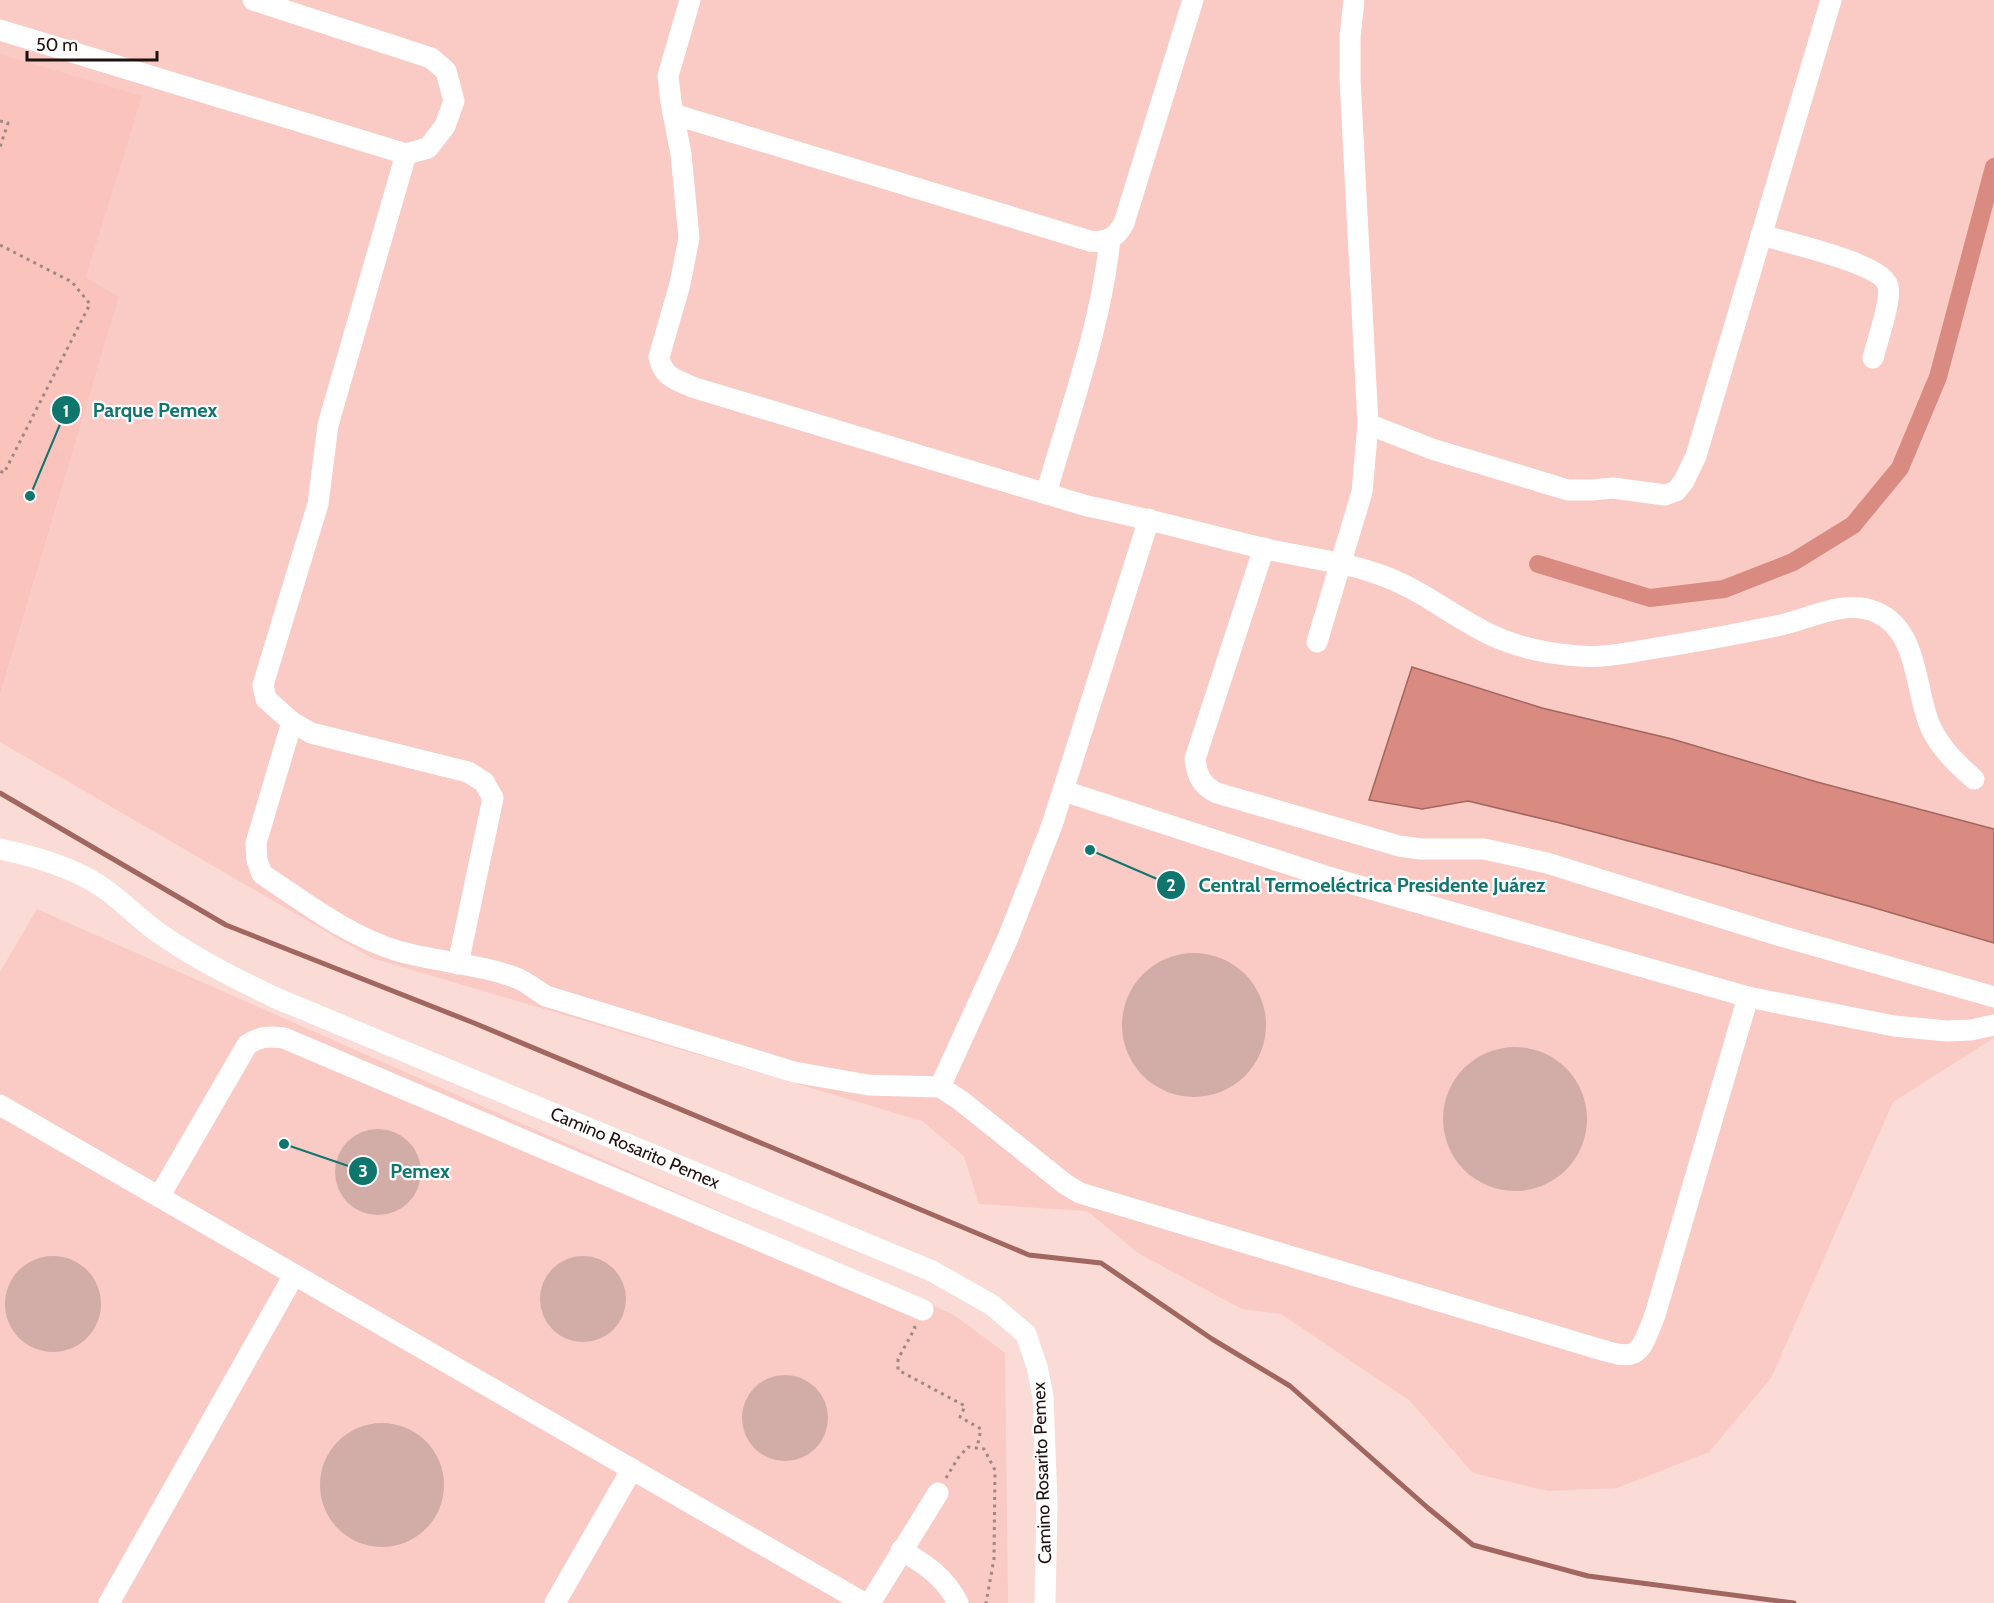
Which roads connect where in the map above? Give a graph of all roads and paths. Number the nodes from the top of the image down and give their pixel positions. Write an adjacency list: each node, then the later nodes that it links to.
1 (253, 0): 10 (street)
2 (690, 0): 7 (street)
3 (1193, 0): 12 (street)
4 (1354, 0): 15 (street)
5 (1831, 0): 11 (street)
6 (0, 30): 10 (street)
7 (673, 114): 12 (street); 17 (street)
8 (0, 121): 9 (path)
9 (0, 147)
10 (406, 154): 22 (street)
11 (1761, 235): 14 (street); 15 (street)
12 (1110, 239): 17 (street)
13 (0, 245): 16 (path)
14 (1873, 358)
15 (1368, 424): 20 (street)
16 (0, 471)
17 (1046, 494): 18 (street)
18 (1149, 519): 19 (street); 24 (street)
19 (1264, 549): 20 (street); 28 (street)
20 (1342, 563): 21 (street); 23 (street)
21 (1317, 642)
22 (292, 722): 26 (street); 26 (street)
23 (1974, 779)
24 (1064, 791): 27 (street); 30 (street)
25 (0, 849): 45 (street, Camino Rosarito Pemex)
26 (458, 964): 30 (street)
27 (1748, 997): 29 (street); 30 (street)
28 (1994, 997)
29 (1994, 1025)
30 (940, 1087)
31 (0, 1105): 32 (street)
32 (159, 1197): 33 (street); 34 (street)
33 (294, 1275): 36 (street); 39 (street)
34 (916, 1306): 35 (path)
35 (977, 1448): 37 (path); 44 (path)
36 (632, 1469): 40 (street); 41 (street)
37 (938, 1493): 38 (street)
38 (901, 1550): 42 (street); 43 (street)
39 (109, 1603)
40 (555, 1603)
41 (864, 1603)
42 (870, 1603)
43 (958, 1603)
44 (986, 1603)
45 (1045, 1603)

